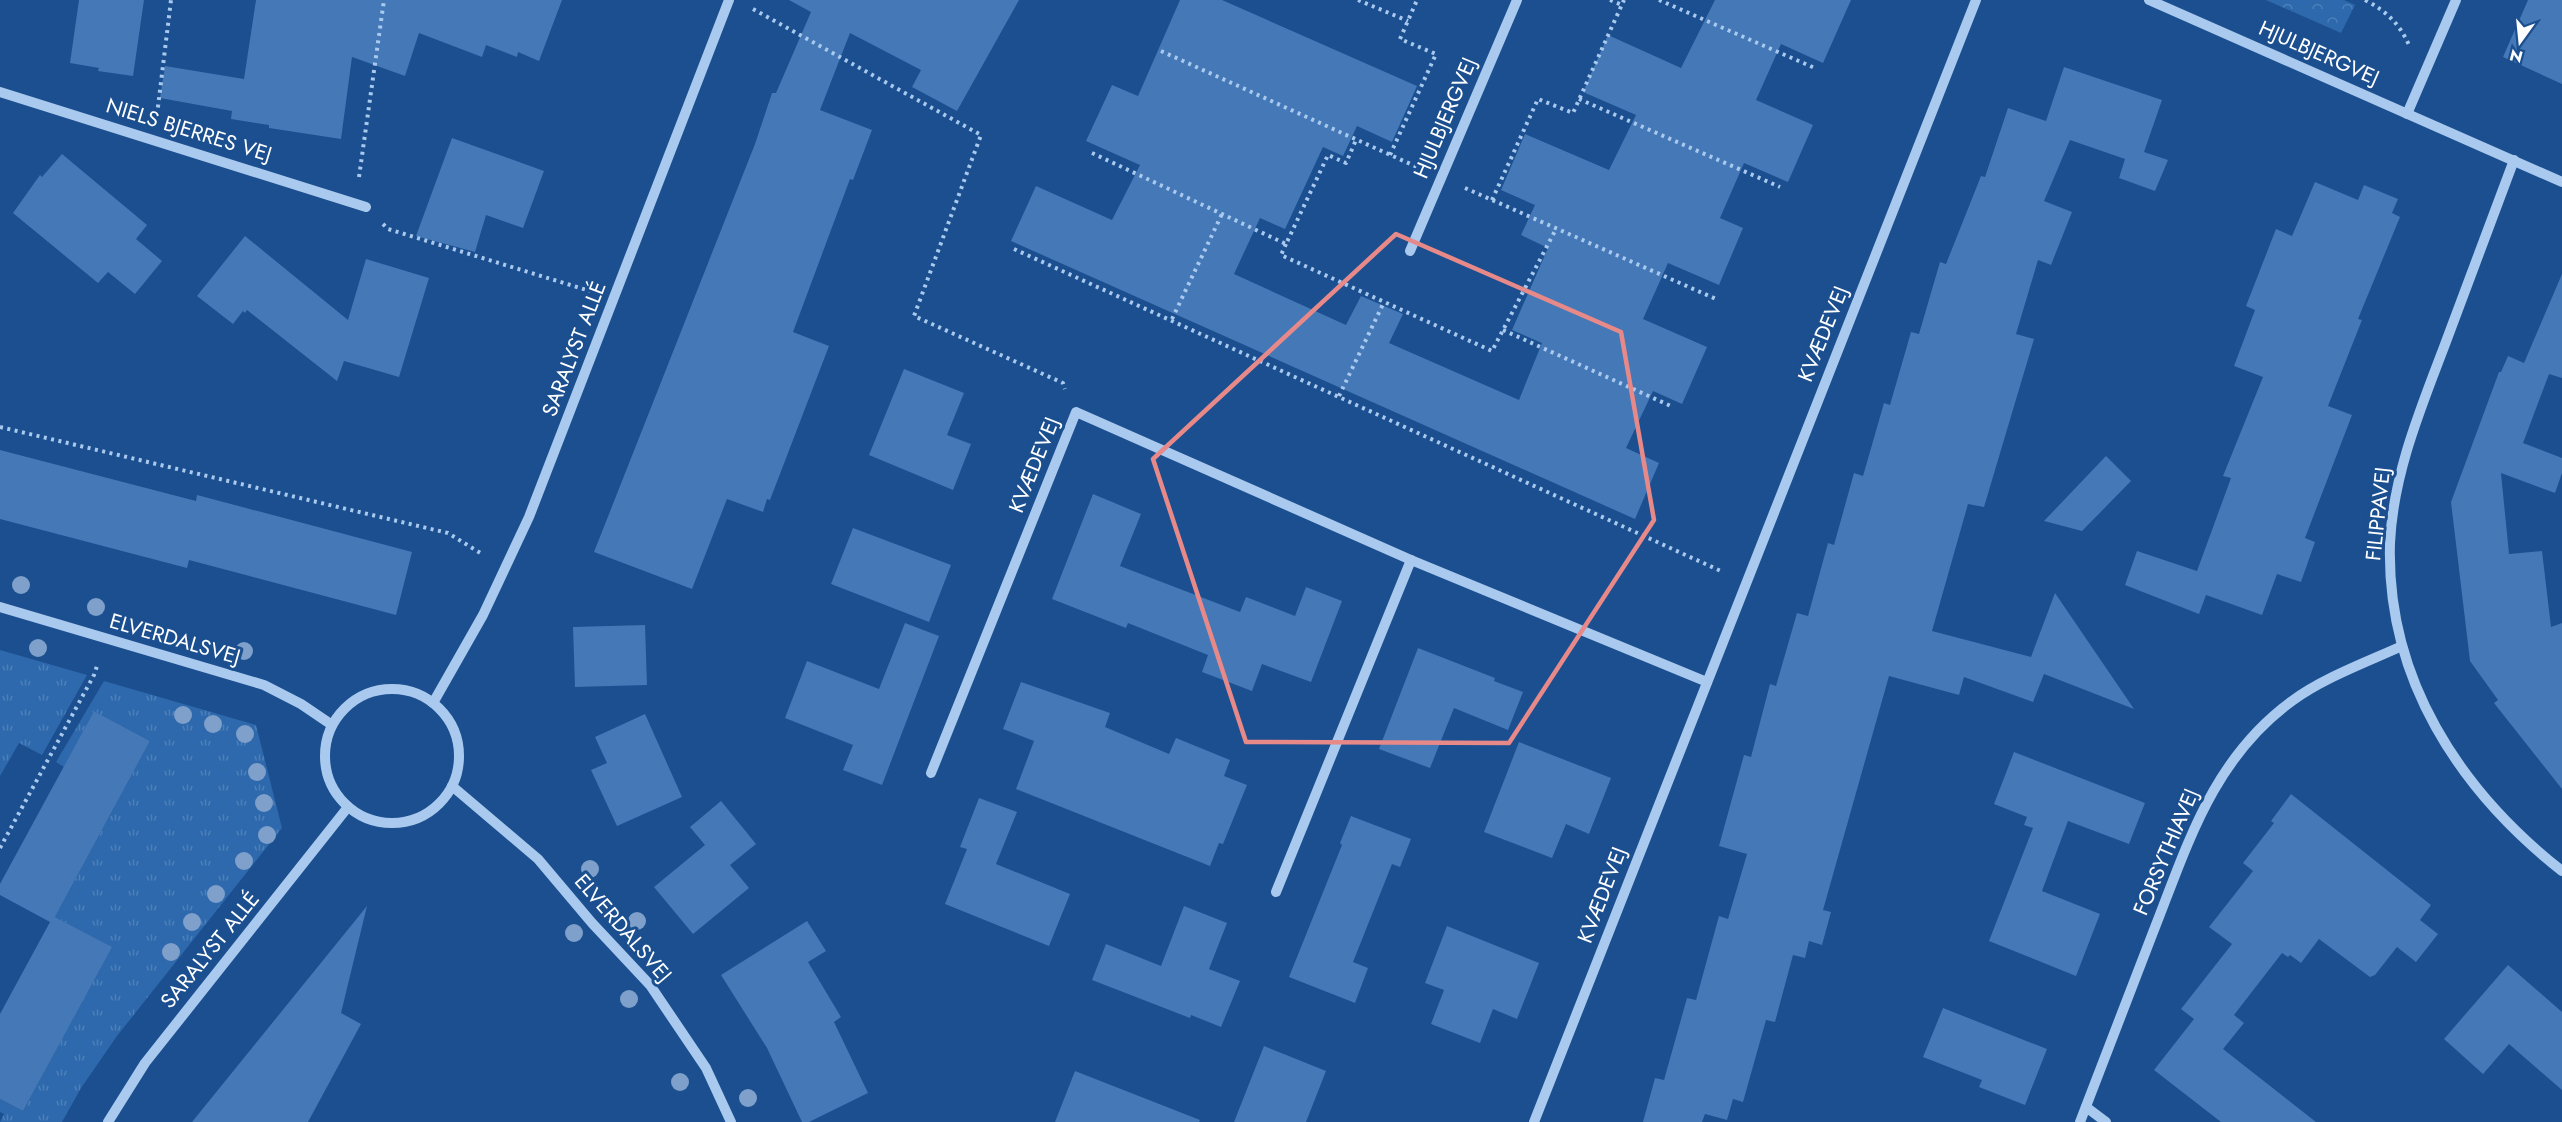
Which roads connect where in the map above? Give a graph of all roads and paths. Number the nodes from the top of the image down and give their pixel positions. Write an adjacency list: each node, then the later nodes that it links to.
1 (171, 0): 21 (path)
2 (384, 0): 29 (path)
3 (729, 0): 36 (street, SARALYST ALLÉ)
4 (1358, 0): 15 (path)
5 (1417, 0): 15 (path)
6 (1517, 0): 35 (street, HJULBJERGVEJ)
7 (1610, 0): 13 (path)
8 (1659, 0): 16 (path)
9 (1976, 0): 46 (street, KVÆDEVEJ)
10 (2149, 0): 20 (street, HJULBJERGVEJ)
11 (2365, 0): 17 (path)
12 (2456, 0): 17 (street)
13 (1623, 2): 19 (path)
14 (747, 6): 42 (path)
15 (1408, 21): 24 (path)
16 (1817, 69)
17 (2423, 76): 20 (street)
18 (0, 92): 21 (street, NIELS BJERRES VEJ)
19 (1580, 99): 27 (path); 28 (path)
20 (2406, 114): 25 (street, HJULBJERGVEJ)
21 (154, 140): 29 (street, NIELS BJERRES VEJ)
22 (1356, 140): 33 (path)
23 (1092, 153): 31 (path)
24 (1390, 155)
25 (2514, 160): 26 (street, HJULBJERGVEJ); 49 (street, FILIPPAVEJ)
26 (2562, 182)
27 (1780, 187)
28 (1492, 200)
29 (355, 203): 30 (street, NIELS BJERRES VEJ)
30 (366, 207): 36 (path)
31 (1222, 214): 33 (path); 38 (path)
32 (1556, 229): 39 (path)
33 (1286, 244): 37 (path)
34 (1014, 249): 38 (path)
35 (1410, 251)
36 (615, 298): 45 (street, SARALYST ALLÉ)
37 (1384, 302): 39 (path); 40 (path)
38 (1172, 319): 40 (path)
39 (1503, 330): 41 (path)
40 (1339, 396): 46 (path)
41 (1673, 407)
42 (1076, 412): 44 (street, KVÆDEVEJ); 53 (street, KVÆDEVEJ)
43 (0, 427): 45 (path)
44 (1411, 560): 50 (street, KVÆDEVEJ); 58 (street)
45 (505, 569): 51 (street, SARALYST ALLÉ)
46 (1746, 583): 50 (street, KVÆDEVEJ)
47 (0, 607): 48 (street, ELVERDALSVEJ)
48 (106, 639): 52 (street, ELVERDALSVEJ); 56 (path)
49 (2402, 646): 57 (street, FILIPPAVEJ); 59 (street, FORSYTHIAVEJ)
50 (1707, 682): 62 (street, KVÆDEVEJ)
51 (433, 703): 52 (street); 54 (street)
52 (332, 725): 55 (street)
53 (931, 773)
54 (452, 786): 55 (street); 61 (street, ELVERDALSVEJ)
55 (348, 807): 60 (street, SARALYST ALLÉ)
56 (0, 848)
57 (2562, 871)
58 (1276, 892)
59 (2086, 1107): 63 (street, FORSYTHIAVEJ); 64 (street)
60 (108, 1122)
61 (730, 1122)
62 (1534, 1122)
63 (2080, 1122)
64 (2106, 1122)

